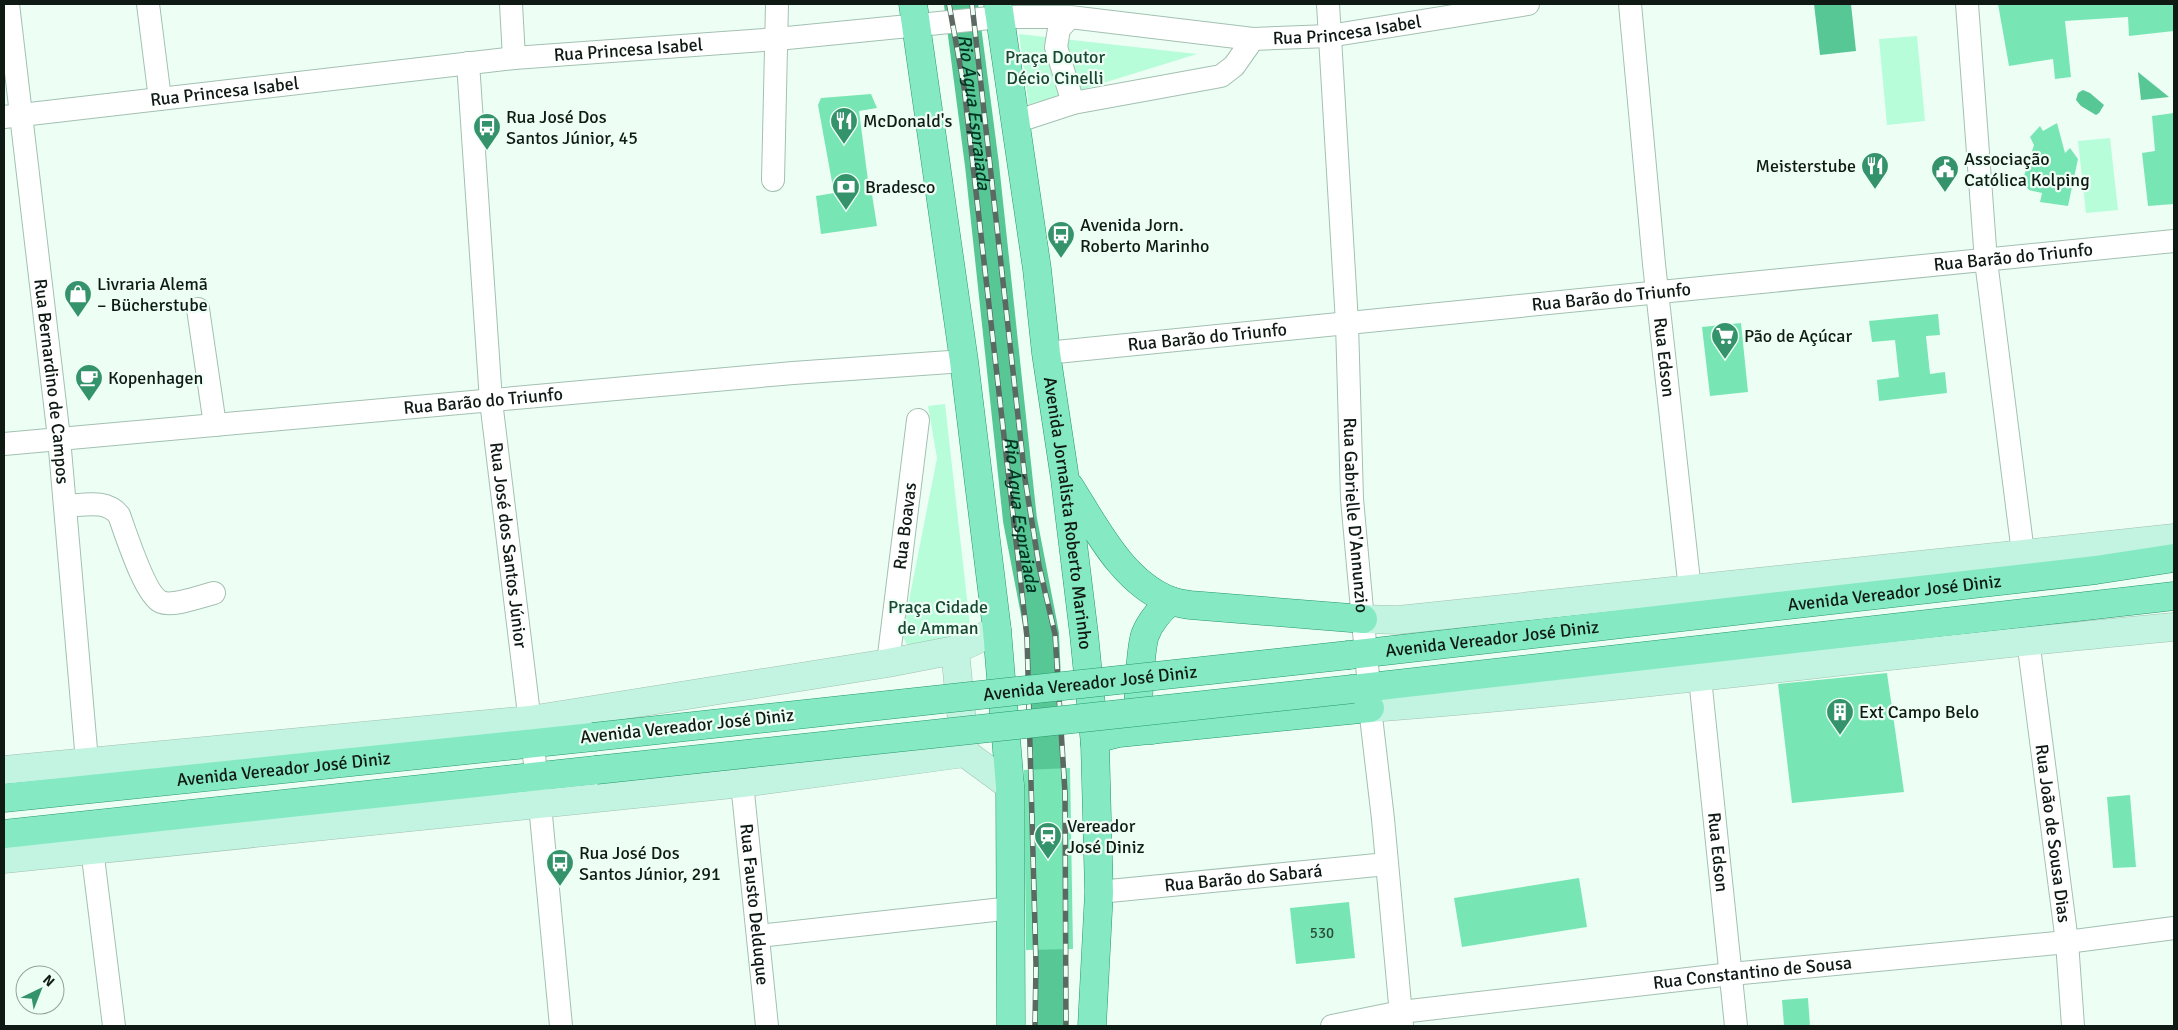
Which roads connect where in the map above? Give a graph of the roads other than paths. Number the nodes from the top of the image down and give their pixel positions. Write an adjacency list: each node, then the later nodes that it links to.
1 (8, 4): 19 (street, Rua Bernardino de Campos)
2 (148, 4): 17 (street)
3 (511, 4): 15 (street)
4 (777, 4): 13 (street)
5 (1328, 4): 12 (street, Rua Gabrielle D'Annunzio)
6 (1528, 4): 12 (street, Rua Princesa Isabel)
7 (1630, 4): 24 (street, Rua Edson)
8 (1967, 4): 23 (street)
9 (997, 13): 10 (street, Rua Princesa Isabel); 11 (street, Rua Princesa Isabel); 20 (main road, Avenida Jornalista Roberto Marinho)
10 (917, 17): 13 (street, Rua Princesa Isabel); 28 (main road)
11 (1070, 17): 14 (street, Rua Princesa Isabel); 18 (street)
12 (1329, 36): 14 (street, Rua Princesa Isabel); 26 (street, Rua Gabrielle D'Annunzio)
13 (777, 39): 15 (street, Rua Princesa Isabel); 21 (street)
14 (1253, 39): 18 (street, Rua Princesa Isabel)
15 (514, 58): 16 (street, Rua Princesa Isabel)
16 (468, 63): 17 (street, Rua Princesa Isabel); 29 (street, Rua José dos Santos Júnior)
17 (160, 98): 19 (street, Rua Princesa Isabel)
18 (1073, 103): 20 (street, Rua Princesa Isabel)
19 (12, 116): 32 (street, Rua Bernardino de Campos)
20 (1015, 122): 27 (main road, Avenida Jornalista Roberto Marinho)
21 (773, 180)
22 (2174, 241): 23 (street, Rua Barão do Triunfo)
23 (1986, 260): 24 (street, Rua Barão do Triunfo); 37 (street)
24 (1658, 292): 26 (street, Rua Barão do Triunfo); 39 (street, Rua Edson)
25 (198, 309): 31 (street)
26 (1347, 323): 27 (street, Rua Barão do Triunfo); 43 (street, Rua Gabrielle D'Annunzio)
27 (1046, 353): 34 (main road, Avenida Jornalista Roberto Marinho)
28 (964, 361): 29 (street, Rua Barão do Triunfo); 45 (main road)
29 (491, 402): 31 (street, Rua Barão do Triunfo); 53 (street, Rua José dos Santos Júnior)
30 (918, 420): 49 (street, Rua Boavas)
31 (215, 425): 32 (street, Rua Barão do Triunfo)
32 (59, 438): 33 (street, Rua Barão do Triunfo); 35 (street, Rua Bernardino de Campos)
33 (4, 444)
34 (1065, 479): 42 (main road); 54 (main road, Avenida Jornalista Roberto Marinho)
35 (65, 506): 40 (street); 56 (street, Rua Bernardino de Campos)
36 (2174, 538): 37 (street, Avenida Vereador José Diniz)
37 (2024, 554): 39 (street, Avenida Vereador José Diniz)
38 (2174, 558): 48 (main road, Avenida Vereador José Diniz)
39 (1690, 590): 43 (street, Avenida Vereador José Diniz)
40 (214, 593)
41 (2174, 596): 51 (main road, Avenida Vereador José Diniz)
42 (1171, 602): 43 (main road); 52 (main road)
43 (1364, 619): 48 (street, Rua Gabrielle D'Annunzio)
44 (2174, 627): 46 (street, Avenida Vereador José Diniz)
45 (997, 630): 47 (street, Avenida Vereador José Diniz); 60 (main road)
46 (2028, 640): 50 (street, Avenida Vereador José Diniz); 71 (street, Rua João de Sousa Dias)
47 (955, 650): 49 (street, Avenida Vereador José Diniz); 55 (street)
48 (1358, 654): 51 (street, Rua Gabrielle D'Annunzio); 53 (main road, Avenida Vereador José Diniz, bridge)
49 (888, 663): 53 (street, Avenida Vereador José Diniz)
50 (1700, 678): 51 (street, Avenida Vereador José Diniz); 72 (street, Rua Edson)
51 (1364, 695): 52 (main road); 58 (main road, Avenida Vereador José Diniz, bridge); 66 (street, Rua Gabrielle D'Annunzio)
52 (1152, 730): 54 (main road)
53 (531, 732): 56 (street, Avenida Vereador José Diniz); 58 (street, Rua José dos Santos Júnior); 61 (main road, Avenida Vereador José Diniz)
54 (1095, 744): 67 (main road, Avenida Jornalista Roberto Marinho)
55 (965, 753): 59 (street); 60 (street)
56 (87, 761): 57 (street, Avenida Vereador José Diniz)
57 (4, 770)
58 (536, 776): 62 (street, Rua José dos Santos Júnior); 63 (main road, Avenida Vereador José Diniz)
59 (742, 784): 62 (street); 70 (street, Rua Fausto Delduque)
60 (1010, 786): 68 (main road)
61 (4, 798)
62 (540, 805): 64 (street); 75 (street, Rua José dos Santos Júnior)
63 (4, 834)
64 (92, 849): 65 (street); 74 (street)
65 (4, 858)
66 (1386, 864): 67 (street, Rua Barão do Sabará); 73 (street, Rua Gabrielle D'Annunzio)
67 (1099, 892): 78 (main road, Avenida Jornalista Roberto Marinho)
68 (1012, 908): 70 (street); 77 (main road)
69 (2174, 928): 71 (street, Rua Constantino de Sousa)
70 (758, 936): 76 (street, Rua Fausto Delduque)
71 (2067, 942): 72 (street, Rua Constantino de Sousa); 81 (street, Rua João de Sousa Dias)
72 (1731, 974): 73 (street, Rua Constantino de Sousa); 80 (street, Rua Edson)
73 (1401, 1019): 79 (street, Rua Constantino de Sousa)
74 (114, 1026)
75 (561, 1026)
76 (767, 1026)
77 (1011, 1026)
78 (1092, 1026)
79 (1332, 1026)
80 (1736, 1026)
81 (2073, 1026)

